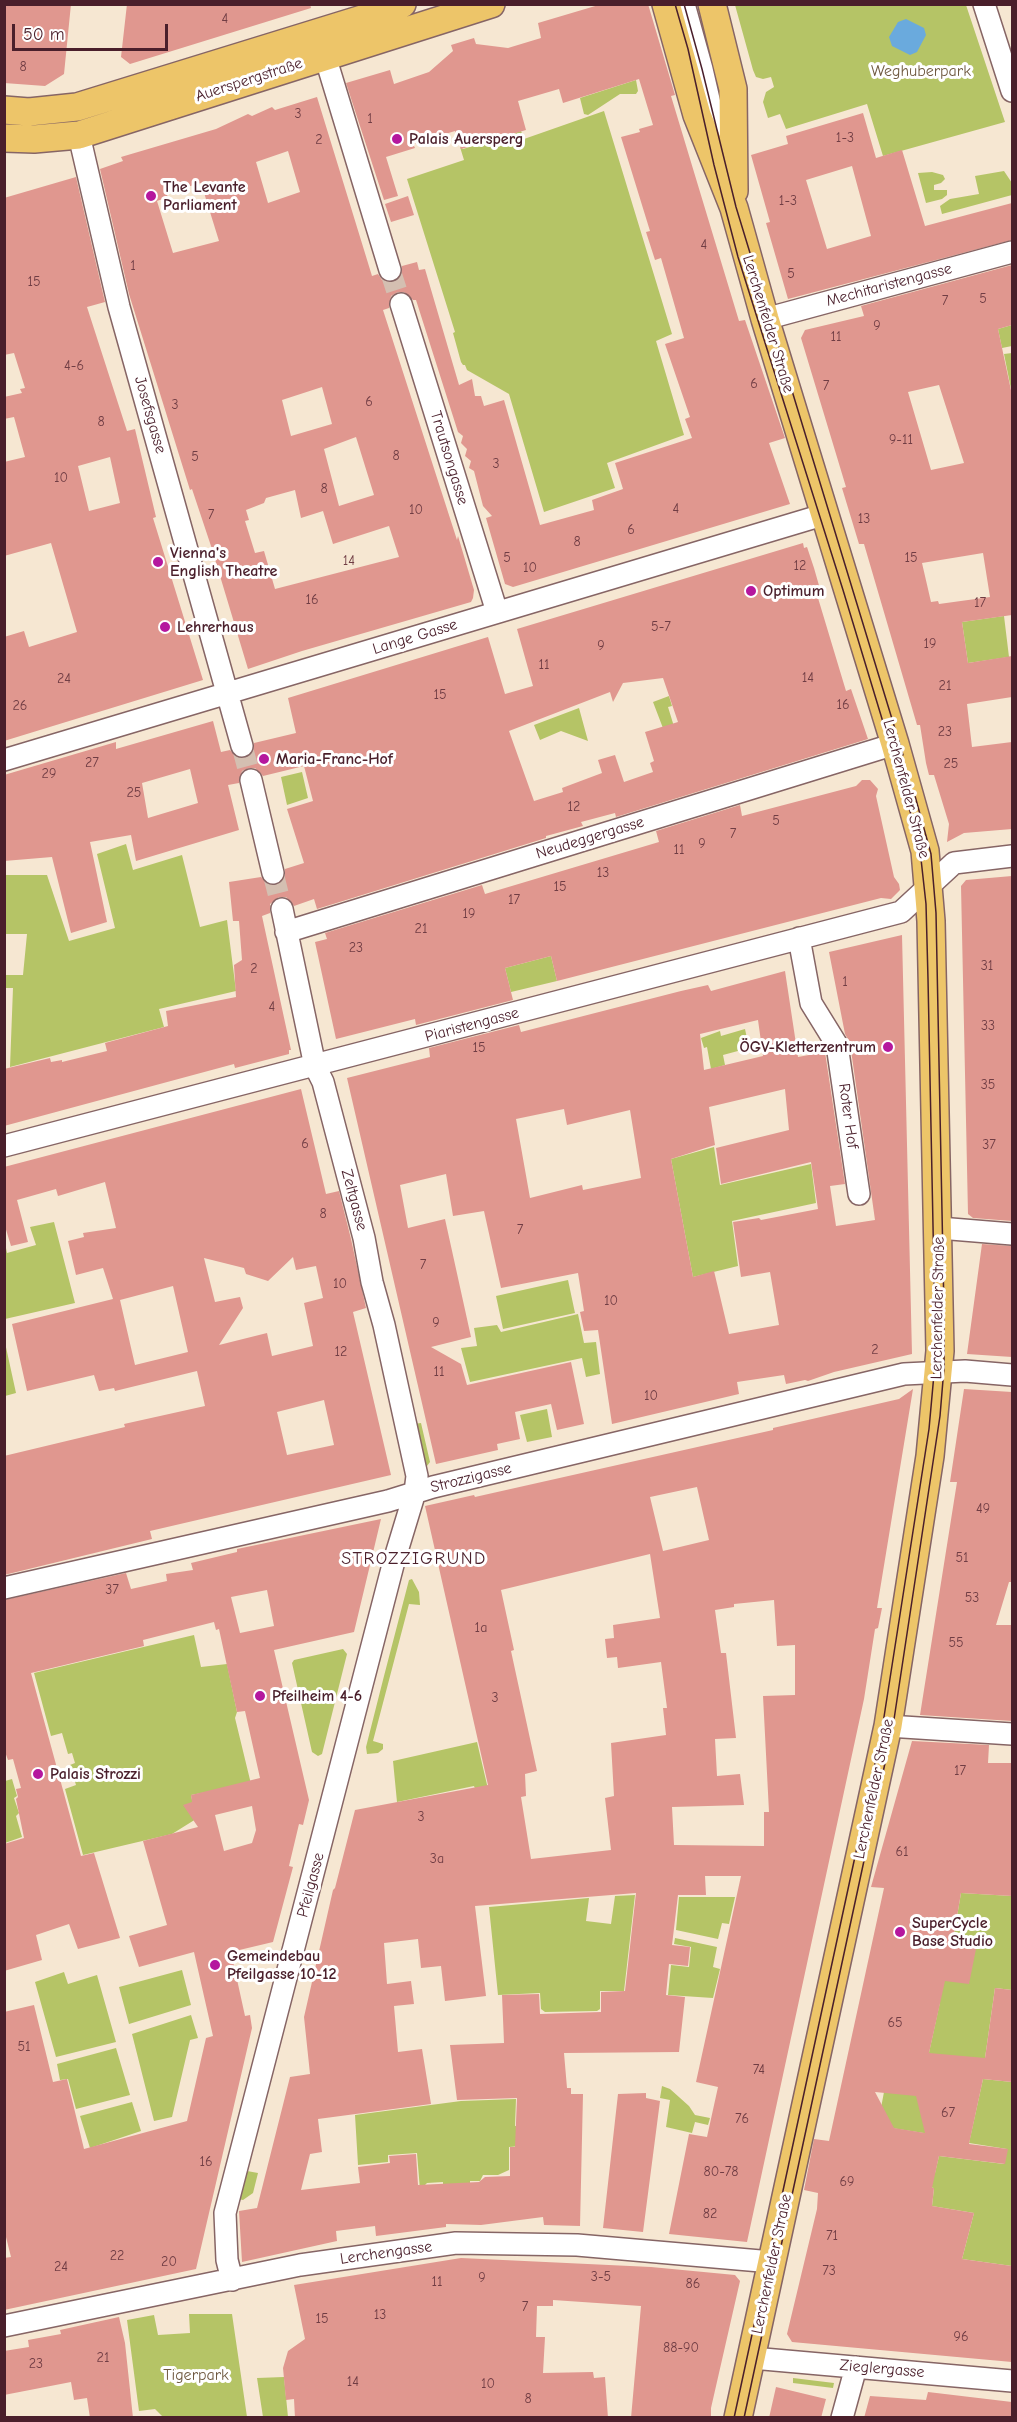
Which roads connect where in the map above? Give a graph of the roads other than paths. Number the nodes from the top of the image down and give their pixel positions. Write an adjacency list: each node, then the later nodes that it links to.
1 (402, 4): 7 (main road, Auerspergstraße)
2 (491, 4): 8 (main road, Auerspergstraße)
3 (666, 4): 13 (main road, Lerchenfelder Straße)
4 (684, 4): 13 (street, Lerchenfelder Straße)
5 (712, 4): 13 (main road, Lerchenfelder Straße)
6 (984, 4): 9 (street)
7 (372, 10): 10 (main road, Auerspergstraße)
8 (325, 56): 11 (main road, Auerspergstraße); 15 (street)
9 (1012, 91)
10 (4, 110)
11 (79, 135): 12 (main road, Auerspergstraße); 20 (street, Josefsgasse)
12 (4, 138)
13 (734, 208): 17 (main road, Lerchenfelder Straße)
14 (1012, 252): 17 (street, Mechitaristengasse)
15 (390, 270)
16 (401, 304): 19 (street, Trautsongasse)
17 (765, 319): 18 (main road, Lerchenfelder Straße)
18 (826, 514): 19 (street, Lange Gasse); 21 (main road, Lerchenfelder Straße)
19 (497, 612): 20 (street, Lange Gasse)
20 (229, 694): 22 (street, Josefsgasse); 23 (street, Lange Gasse)
21 (895, 744): 27 (main road, Lerchenfelder Straße); 29 (street, Neudeggergasse)
22 (242, 746)
23 (4, 760)
24 (251, 780): 26 (street)
25 (1012, 856): 27 (street, Piaristengasse)
26 (273, 873)
27 (929, 886): 30 (street, Piaristengasse); 34 (main road, Lerchenfelder Straße)
28 (282, 909): 29 (street, Zeltgasse)
29 (286, 932): 31 (street, Zeltgasse)
30 (800, 938): 31 (street, Piaristengasse); 33 (street, Roter Hof)
31 (315, 1066): 32 (street, Piaristengasse); 38 (street, Zeltgasse)
32 (4, 1146)
33 (859, 1194)
34 (939, 1228): 35 (street); 36 (main road, Lerchenfelder Straße)
35 (1012, 1234)
36 (938, 1374): 37 (street, Strozzigasse); 38 (street, Strozzigasse); 40 (main road, Lerchenfelder Straße)
37 (1012, 1375)
38 (415, 1492): 39 (street, Strozzigasse); 43 (street, Pfeilgasse)
39 (4, 1588)
40 (888, 1726): 41 (street); 42 (main road, Lerchenfelder Straße)
41 (1012, 1734)
42 (772, 2262): 43 (street, Lerchengasse); 45 (main road, Lerchenfelder Straße)
43 (232, 2280): 44 (street, Lerchengasse)
44 (4, 2326)
45 (752, 2358): 46 (street, Zieglergasse); 48 (main road, Lerchenfelder Straße)
46 (856, 2367): 47 (street, Zieglergasse); 49 (street)
47 (1012, 2381)
48 (738, 2418)
49 (842, 2418)

